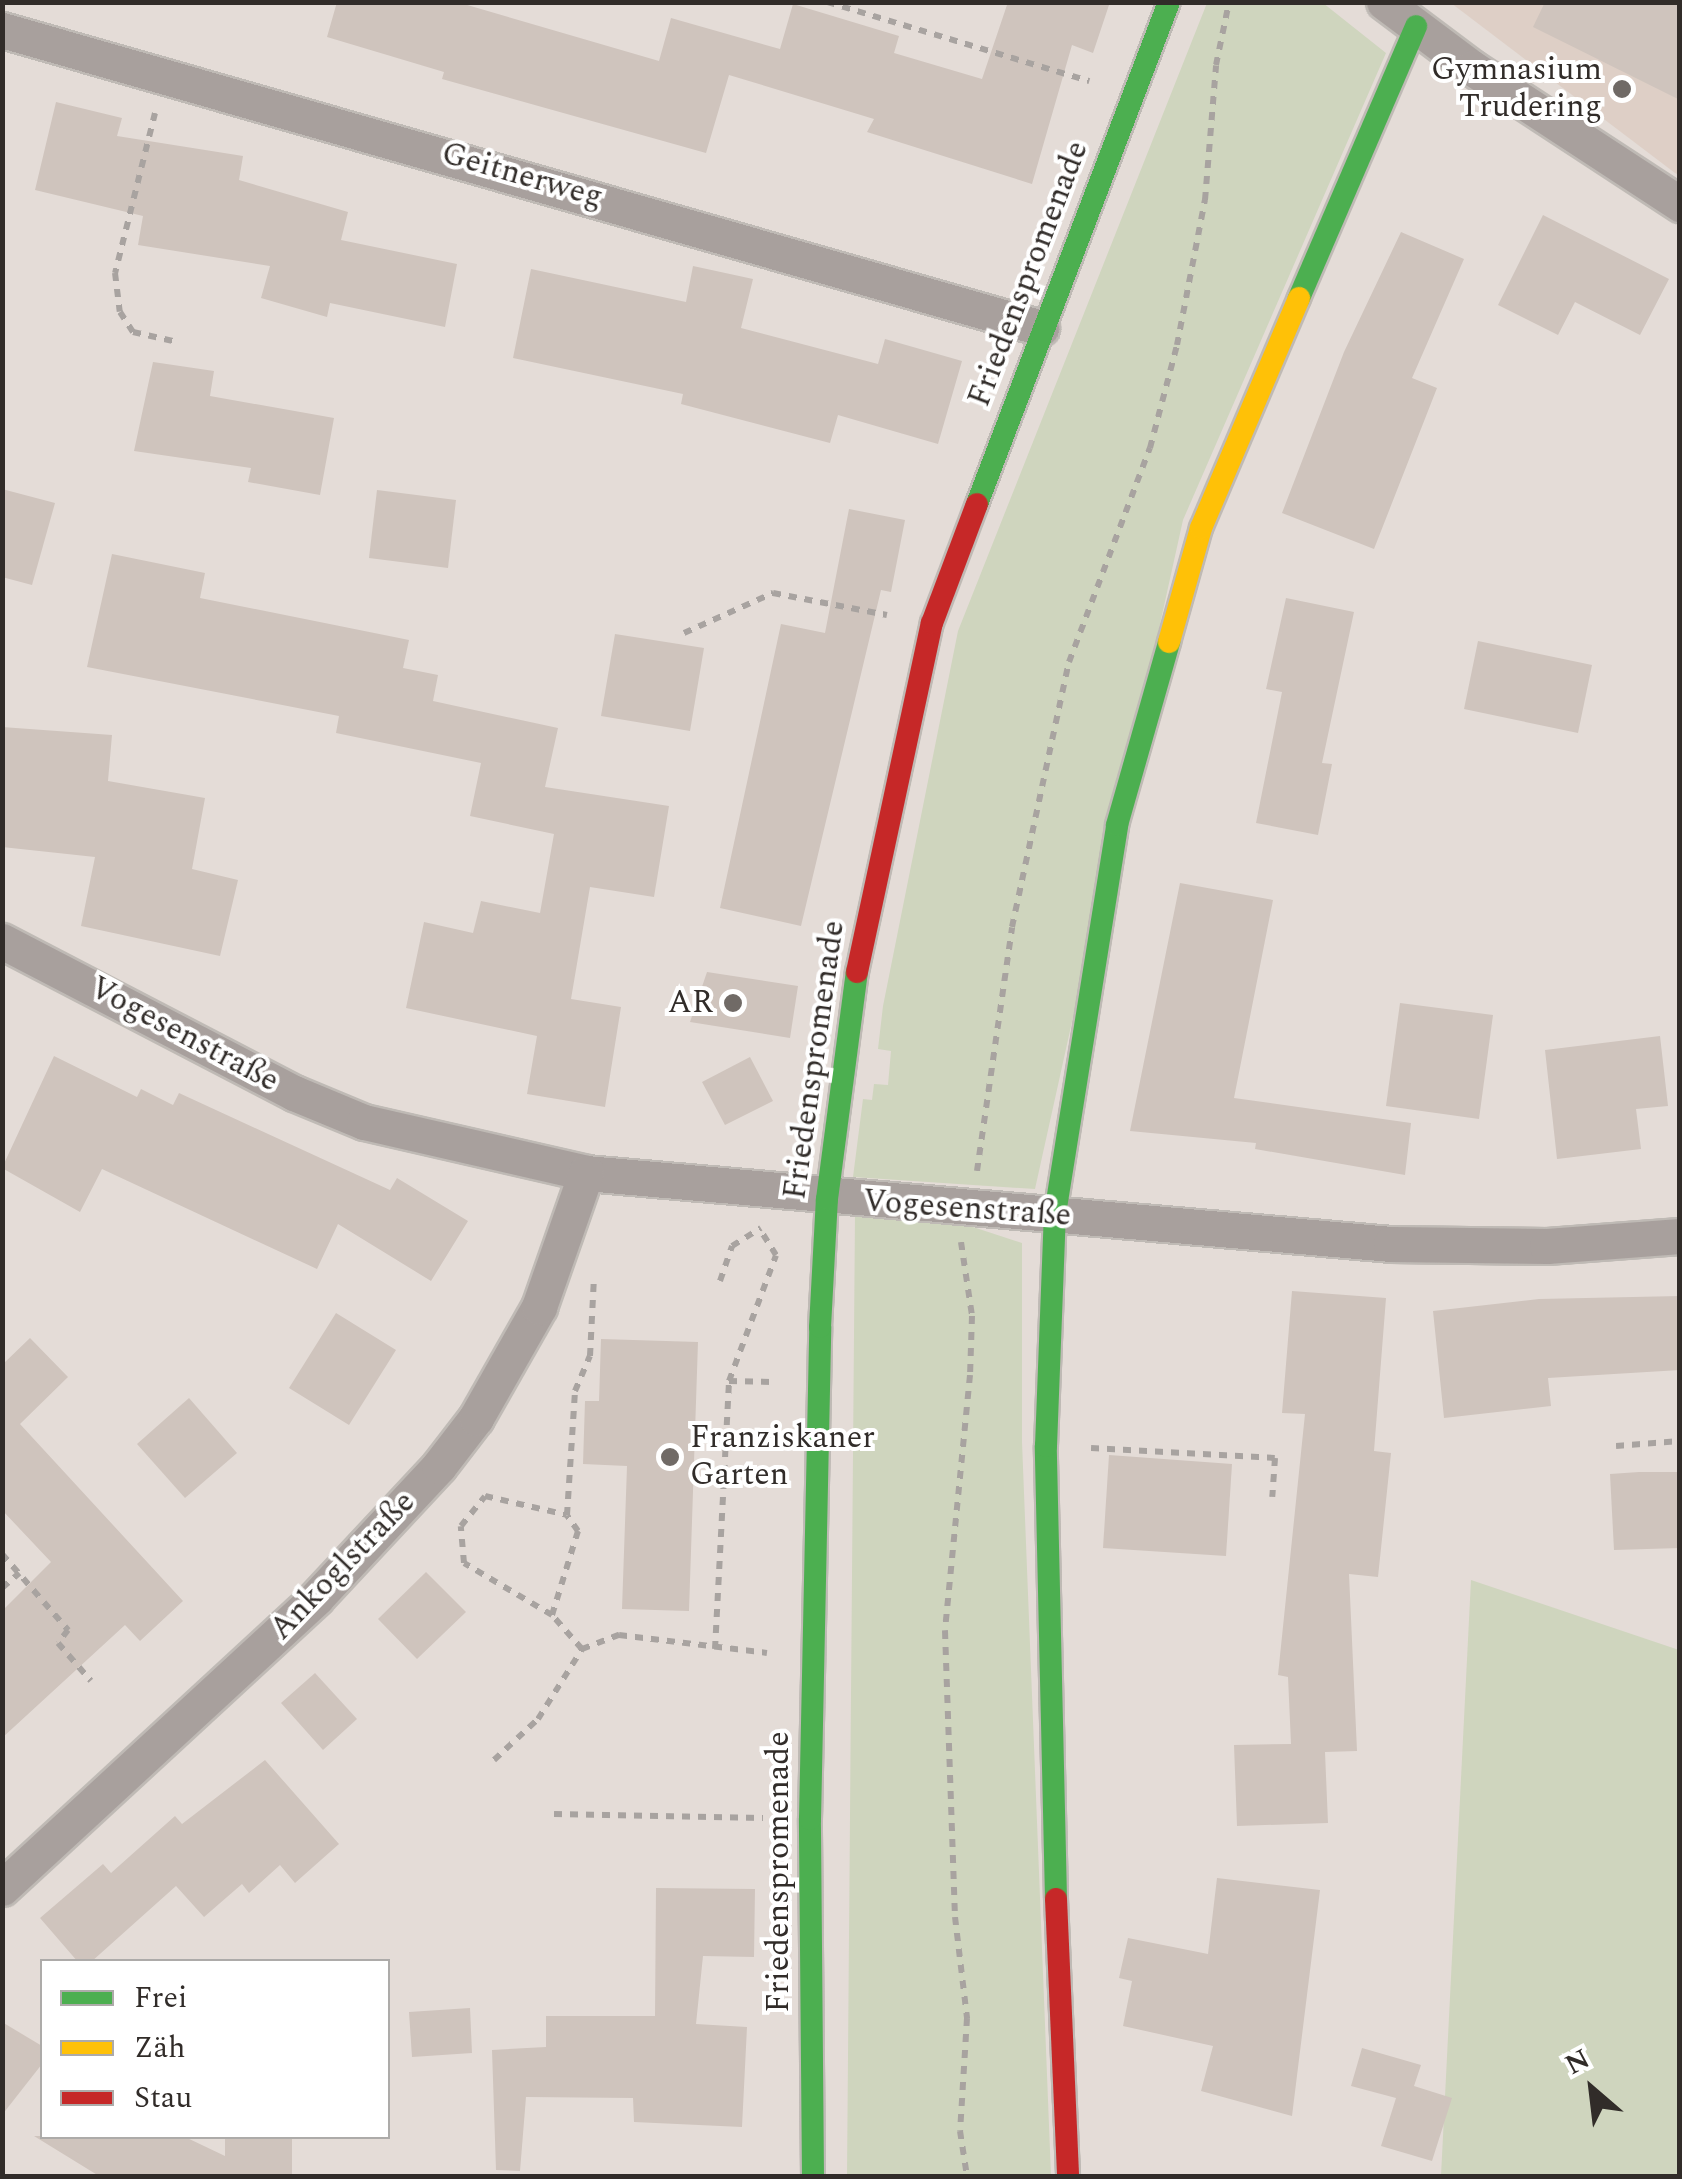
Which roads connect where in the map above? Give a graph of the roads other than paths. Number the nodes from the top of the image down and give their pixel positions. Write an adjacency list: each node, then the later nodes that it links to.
1 (1169, 2): 6 (street, Friedenspromenade)
2 (1384, 2): 3 (street)
3 (1416, 26): 5 (street); 10 (street)
4 (2, 30): 6 (street, Geitnerweg)
5 (1680, 204)
6 (1040, 328): 9 (street, Friedenspromenade)
7 (2, 940): 8 (street, Vogesenstraße)
8 (586, 1174): 9 (street, Vogesenstraße); 12 (street, Ankoglstraße)
9 (814, 1198): 10 (street, Vogesenstraße); 13 (street, Friedenspromenade)
10 (1055, 1214): 11 (street, Vogesenstraße); 14 (street)
11 (1680, 1236)
12 (2, 1888)
13 (814, 2176)
14 (1068, 2176)

